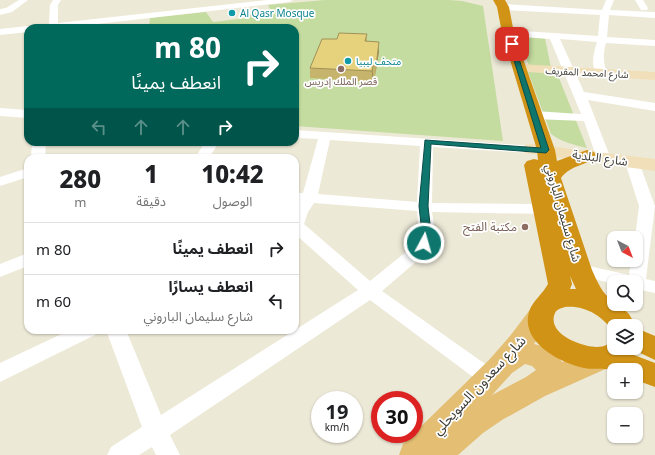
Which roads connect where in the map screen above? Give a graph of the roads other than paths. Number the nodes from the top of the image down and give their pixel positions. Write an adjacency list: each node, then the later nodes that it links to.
1 (24, 0): 8 (street)
2 (57, 0): 12 (street)
3 (289, 0): 13 (street)
4 (484, 0): 33 (highway, شارع سليمان الباروني)
5 (610, 0): 10 (street)
6 (501, 4): 10 (street); 16 (highway, شارع سليمان الباروني)
7 (0, 8): 8 (street)
8 (12, 8): 9 (street)
9 (0, 12)
10 (605, 13): 11 (street); 18 (street)
11 (655, 16)
12 (53, 24)
13 (79, 24)
14 (24, 29): 15 (street)
15 (0, 32)
16 (508, 33): 17 (street); 20 (highway, شارع سليمان الباروني)
17 (554, 36): 18 (street); 21 (street)
18 (602, 40): 19 (street); 22 (street)
19 (655, 43)
20 (519, 68): 21 (street, شارع امحمد المقريف); 28 (highway, شارع سليمان الباروني)
21 (569, 71): 22 (street, شارع امحمد المقريف); 24 (street)
22 (602, 73): 23 (street, شارع امحمد المقريف)
23 (655, 76)
24 (580, 96): 25 (street); 29 (street)
25 (655, 106)
26 (0, 112): 27 (street)
27 (24, 114)
28 (534, 115): 29 (street); 33 (highway, شارع سليمان الباروني)
29 (588, 118): 34 (street)
30 (299, 134): 31 (street)
31 (326, 136): 32 (street); 40 (street)
32 (427, 142): 33 (street); 41 (street)
33 (538, 149): 34 (street, شارع البلدية); 38 (highway, شارع سليمان الباروني); 43 (highway, شارع سليمان الباروني)
34 (596, 158): 35 (street, شارع البلدية); 38 (highway)
35 (632, 162): 36 (street, شارع البلدية); 42 (street)
36 (655, 165)
37 (24, 173): 39 (street)
38 (551, 178): 48 (highway, شارع سليمان الباروني)
39 (0, 182)
40 (302, 198): 41 (street); 44 (street)
41 (424, 206): 43 (street); 53 (street)
42 (651, 208): 49 (street)
43 (543, 209): 55 (highway, شارع سليمان الباروني)
44 (299, 215)
45 (299, 229): 53 (street)
46 (24, 261): 47 (street)
47 (0, 270)
48 (580, 270): 50 (street); 54 (highway, شارع سليمان الباروني)
49 (637, 275)
50 (607, 276)
51 (643, 284): 52 (street)
52 (655, 287)
53 (370, 291): 62 (street); 66 (street)
54 (602, 307): 55 (highway); 56 (highway)
55 (546, 308): 61 (highway); 62 (main road, شارع سعدون السويحلي)
56 (617, 319)
57 (80, 334): 63 (street)
58 (118, 334): 66 (street)
59 (643, 342): 60 (highway)
60 (655, 349)
61 (611, 355): 64 (highway); 65 (main road, شارع سعدون السويحلي)
62 (493, 372): 65 (main road); 69 (main road, شارع سعدون السويحلي)
63 (0, 373)
64 (655, 374)
65 (537, 385): 70 (main road, شارع سعدون السويحلي)
66 (155, 430): 67 (street); 68 (street)
67 (119, 455)
68 (168, 455)
69 (415, 455)
70 (436, 455)

